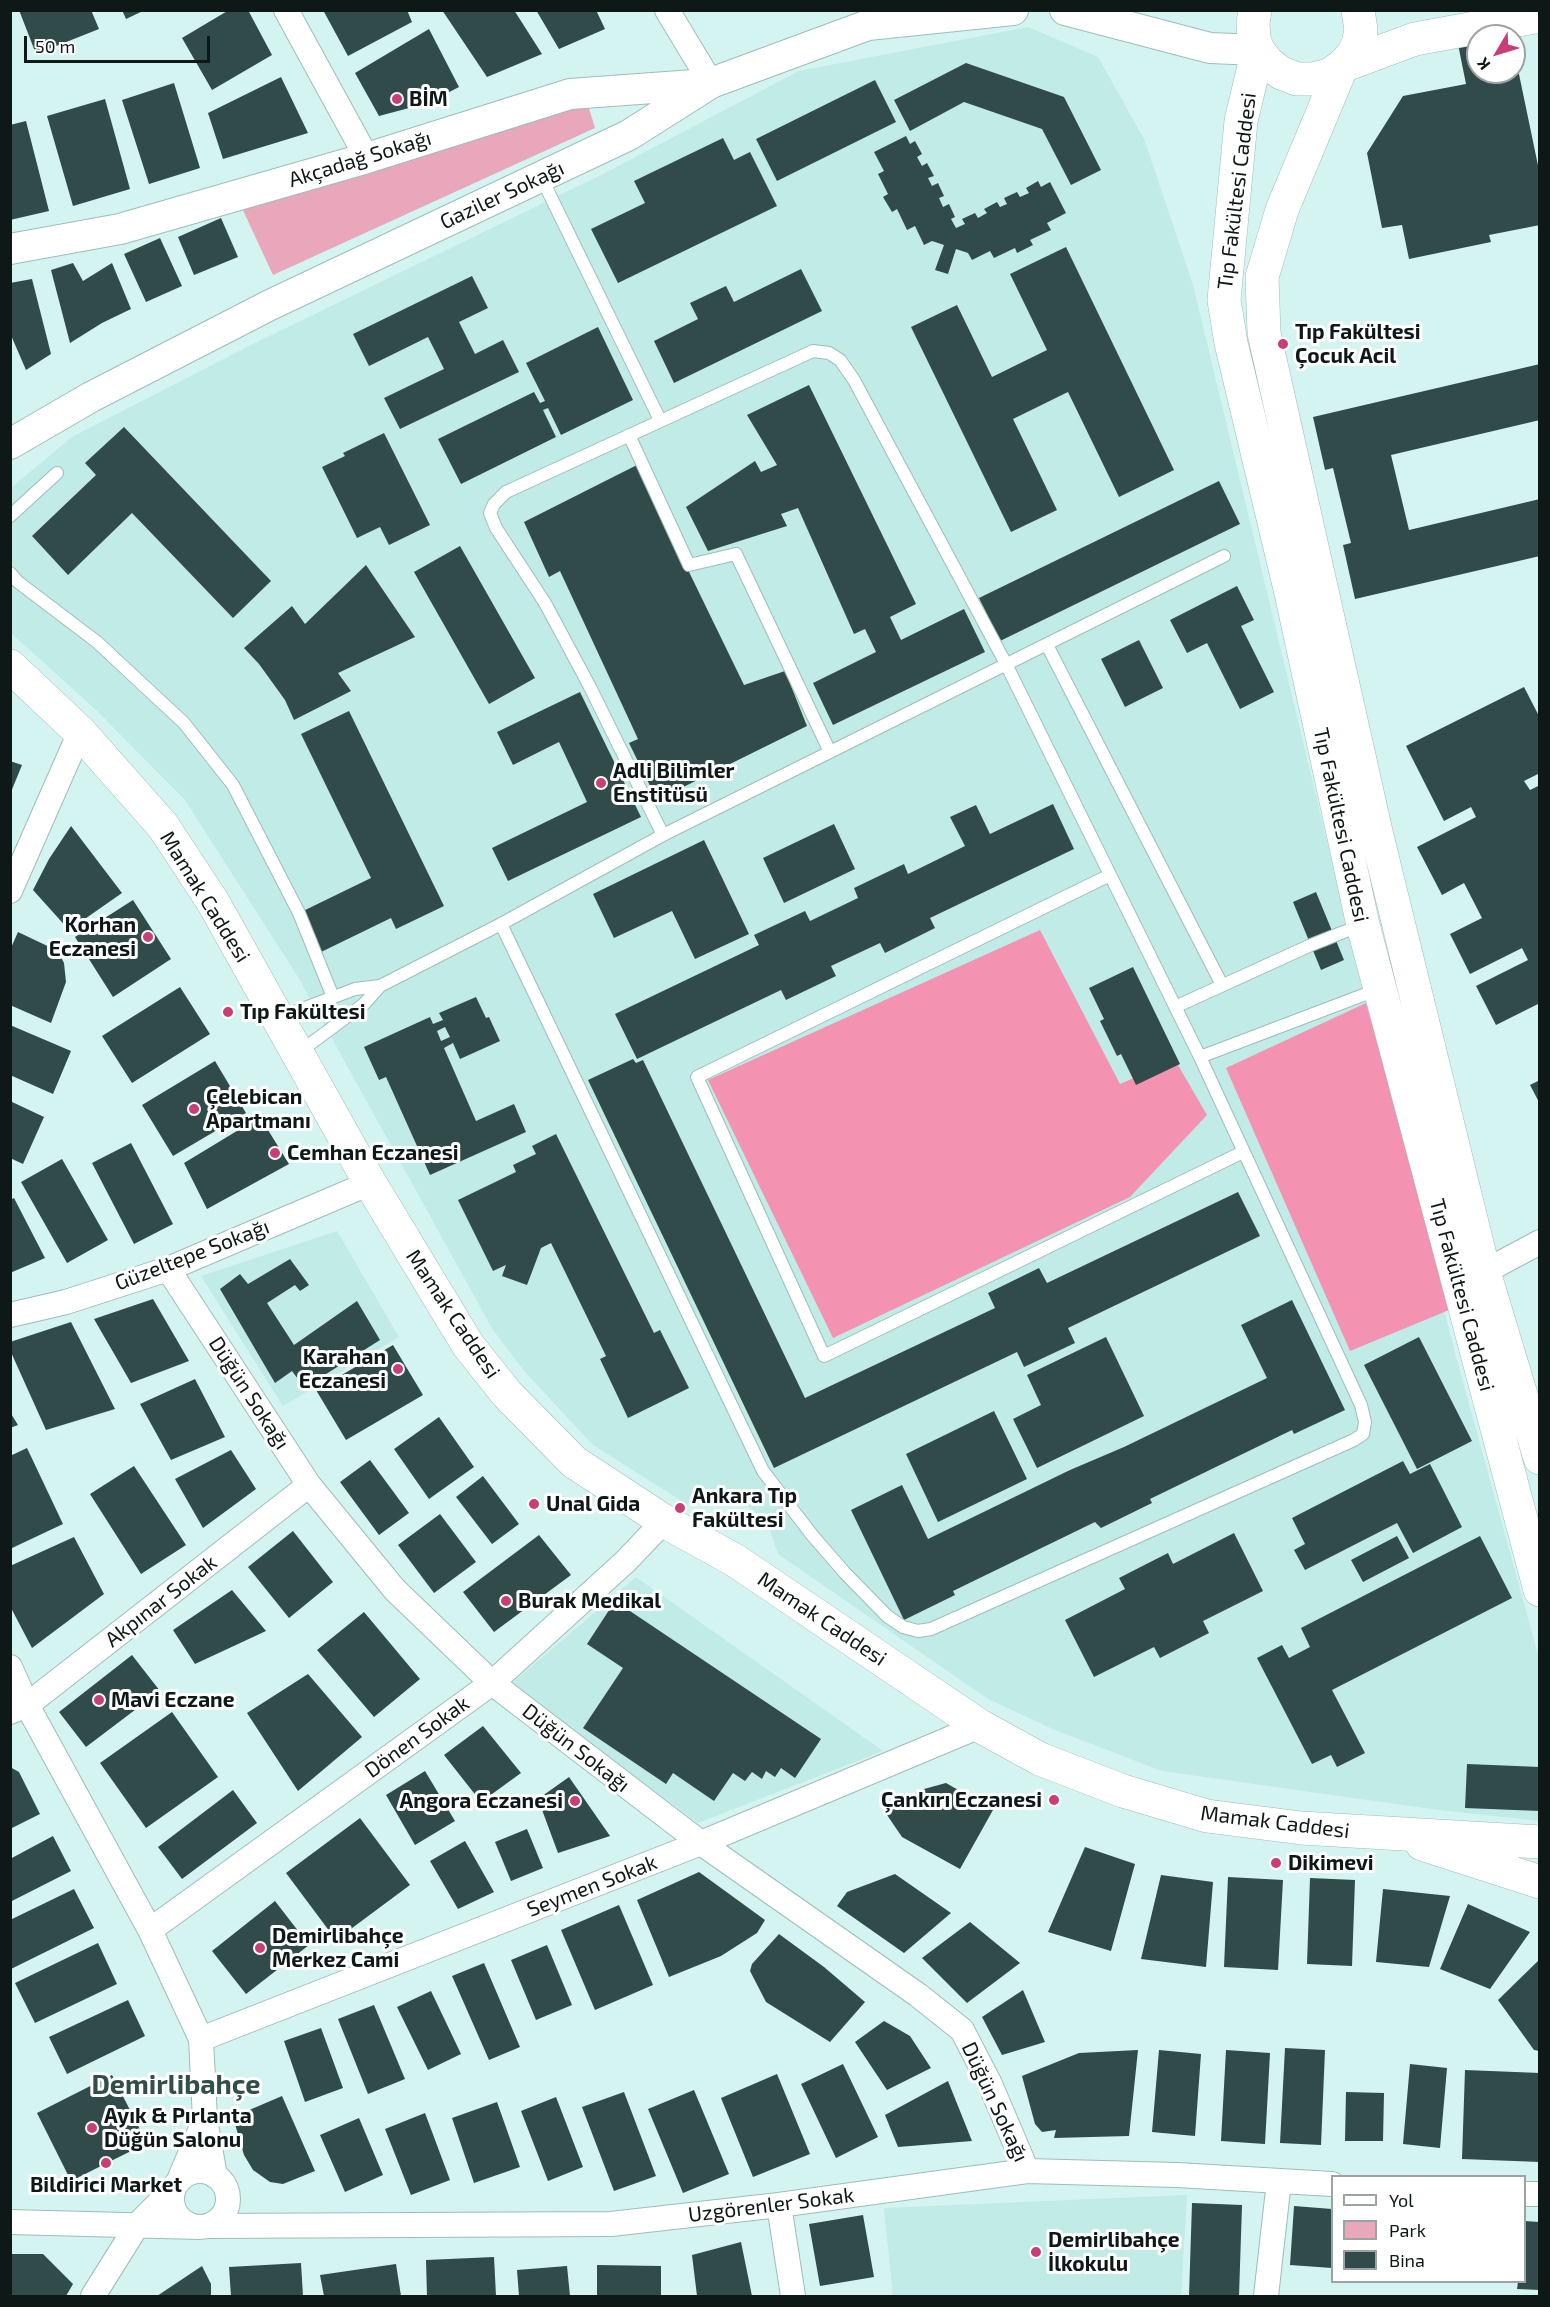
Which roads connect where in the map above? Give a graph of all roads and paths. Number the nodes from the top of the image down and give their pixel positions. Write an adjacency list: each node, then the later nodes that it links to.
1 (286, 10): 11 (street)
2 (668, 10): 10 (street)
3 (1013, 10): 10 (street, Gaziler Sokağı)
4 (1065, 10): 8 (street)
5 (1255, 10): 8 (main road)
6 (1358, 10): 9 (main road, Tıp Fakültesi Caddesi)
7 (1539, 16): 9 (main road)
8 (1258, 50): 9 (main road); 30 (main road, Tıp Fakültesi Caddesi)
9 (1342, 66): 43 (main road, Tıp Fakültesi Caddesi)
10 (711, 84): 11 (street, Akçadağ Sokağı); 12 (street, Gaziler Sokağı)
11 (367, 158): 13 (street, Akçadağ Sokağı)
12 (541, 177): 14 (lane); 16 (street, Gaziler Sokağı)
13 (10, 249)
14 (660, 420): 15 (lane); 22 (lane)
15 (629, 435): 25 (lane); 26 (lane)
16 (10, 444)
17 (57, 473): 18 (lane)
18 (10, 516)
19 (1224, 556): 21 (lane)
20 (10, 573): 34 (lane)
21 (1047, 645): 22 (lane); 31 (lane)
22 (1006, 664): 25 (lane); 27 (lane)
23 (10, 666): 24 (main road, Mamak Caddesi)
24 (80, 732): 28 (street); 36 (main road, Mamak Caddesi)
25 (830, 752): 26 (lane)
26 (663, 835): 29 (lane)
27 (1110, 875): 35 (lane); 39 (lane)
28 (10, 891)
29 (501, 924): 32 (lane); 39 (lane)
30 (1363, 925): 31 (lane); 33 (main road, Tıp Fakültesi Caddesi)
31 (1222, 985): 35 (lane)
32 (380, 986): 34 (lane); 37 (lane)
33 (1380, 989): 38 (lane); 48 (main road, Tıp Fakültesi Caddesi)
34 (333, 997): 36 (lane)
35 (1174, 1006): 38 (lane)
36 (278, 1018): 37 (main road, Mamak Caddesi)
37 (297, 1053): 40 (main road, Mamak Caddesi)
38 (1200, 1058): 39 (lane)
39 (1244, 1152)
40 (370, 1183): 42 (street, Güzeltepe Sokağı); 47 (main road, Mamak Caddesi)
41 (1539, 1242): 43 (street)
42 (168, 1269): 44 (street, Güzeltepe Sokağı); 46 (street, Düğün Sokağı)
43 (1484, 1272): 45 (main road, Tıp Fakültesi Caddesi)
44 (10, 1315)
45 (1539, 1458)
46 (309, 1485): 50 (street, Düğün Sokağı); 51 (street, Akpınar Sokak)
47 (664, 1521): 50 (street, Dönen Sokak); 52 (main road, Mamak Caddesi)
48 (1539, 1590)
49 (10, 1667): 51 (street)
50 (492, 1683): 55 (street, Düğün Sokağı); 57 (street, Dönen Sokak)
51 (19, 1709): 57 (street)
52 (980, 1726): 53 (main road, Mamak Caddesi); 55 (street, Seymen Sokak)
53 (1398, 1835): 54 (main road, Mamak Caddesi); 56 (main road, Mamak Caddesi)
54 (1539, 1842)
55 (701, 1844): 58 (street, Seymen Sokak); 60 (street, Düğün Sokağı)
56 (1539, 1882)
57 (150, 1930): 58 (street)
58 (201, 2039): 59 (street)
59 (205, 2119): 62 (street); 63 (street)
60 (1027, 2171): 61 (street, Uzgörenler Sokak); 65 (street, Uzgörenler Sokak)
61 (1279, 2181): 64 (street, Uzgörenler Sokak); 72 (street)
62 (221, 2183): 63 (street); 68 (street); 69 (street)
63 (177, 2184): 67 (street); 68 (street)
64 (1331, 2184)
65 (779, 2205): 69 (street, Uzgörenler Sokak); 71 (street)
66 (10, 2222): 67 (street, Uzgörenler Sokak)
67 (138, 2224): 68 (street, Uzgörenler Sokak); 70 (street)
68 (204, 2227): 69 (street, Uzgörenler Sokak)
69 (253, 2227)
70 (93, 2296)
71 (793, 2296)
72 (1266, 2296)

